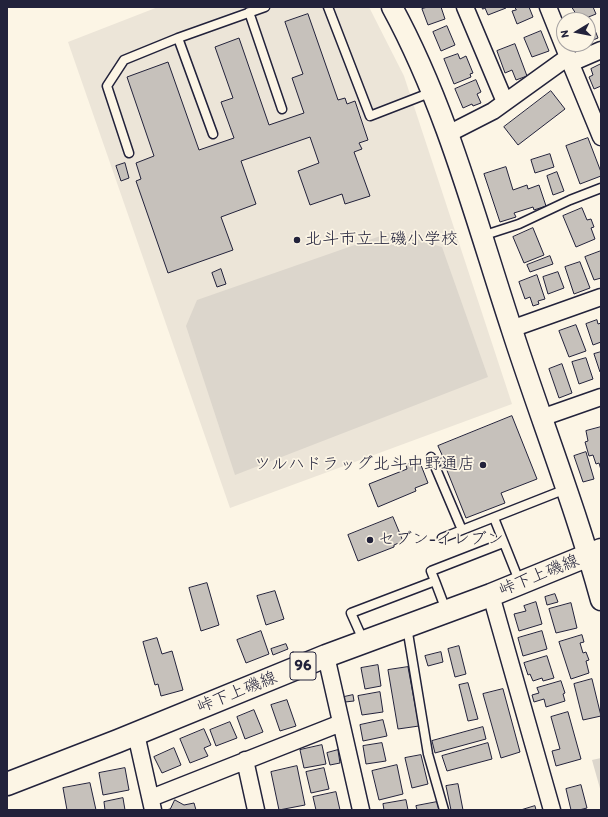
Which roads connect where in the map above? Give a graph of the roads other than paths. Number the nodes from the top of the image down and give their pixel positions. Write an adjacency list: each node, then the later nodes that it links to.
1 (265, 7): 6 (lane)
2 (328, 7): 10 (lane)
3 (392, 7): 10 (street)
4 (465, 7): 11 (street)
5 (548, 7): 9 (street)
6 (249, 12): 7 (lane); 12 (lane)
7 (178, 38): 13 (lane); 16 (lane)
8 (601, 50): 9 (street)
9 (570, 60): 11 (street); 15 (street)
10 (432, 92): 14 (street)
11 (505, 102): 14 (street)
12 (282, 109)
13 (213, 134)
14 (448, 134): 18 (street)
15 (601, 137)
16 (129, 153)
17 (601, 188): 18 (lane)
18 (482, 236): 20 (street)
19 (601, 297): 20 (street)
20 (511, 329): 22 (street)
21 (601, 397): 22 (street)
22 (541, 418): 24 (street)
23 (431, 457): 26 (lane)
24 (566, 489): 25 (lane); 29 (street)
25 (494, 518): 26 (lane); 28 (lane)
26 (462, 530): 27 (lane)
27 (442, 538)
28 (503, 543): 30 (lane); 31 (lane)
29 (595, 553): 31 (main road, 峠下上磯線 / 96); 33 (street)
30 (435, 581): 34 (lane); 36 (lane)
31 (520, 583): 32 (main road, 峠下上磯線 / 96)
32 (491, 595): 34 (main road, 峠下上磯線 / 96); 46 (street)
33 (601, 600)
34 (447, 611): 35 (main road, 峠下上磯線 / 96)
35 (407, 627): 36 (main road, 峠下上磯線 / 96); 45 (lane)
36 (364, 643): 37 (main road, 峠下上磯線 / 96)
37 (326, 656): 38 (street); 39 (main road, 峠下上磯線 / 96)
38 (341, 723): 40 (street); 44 (street)
39 (136, 734): 41 (main road, 峠下上磯線 / 96); 42 (street)
40 (245, 760): 42 (street); 43 (street)
41 (7, 784)
42 (152, 804)
43 (256, 810)
44 (361, 810)
45 (444, 810)
46 (552, 810)

